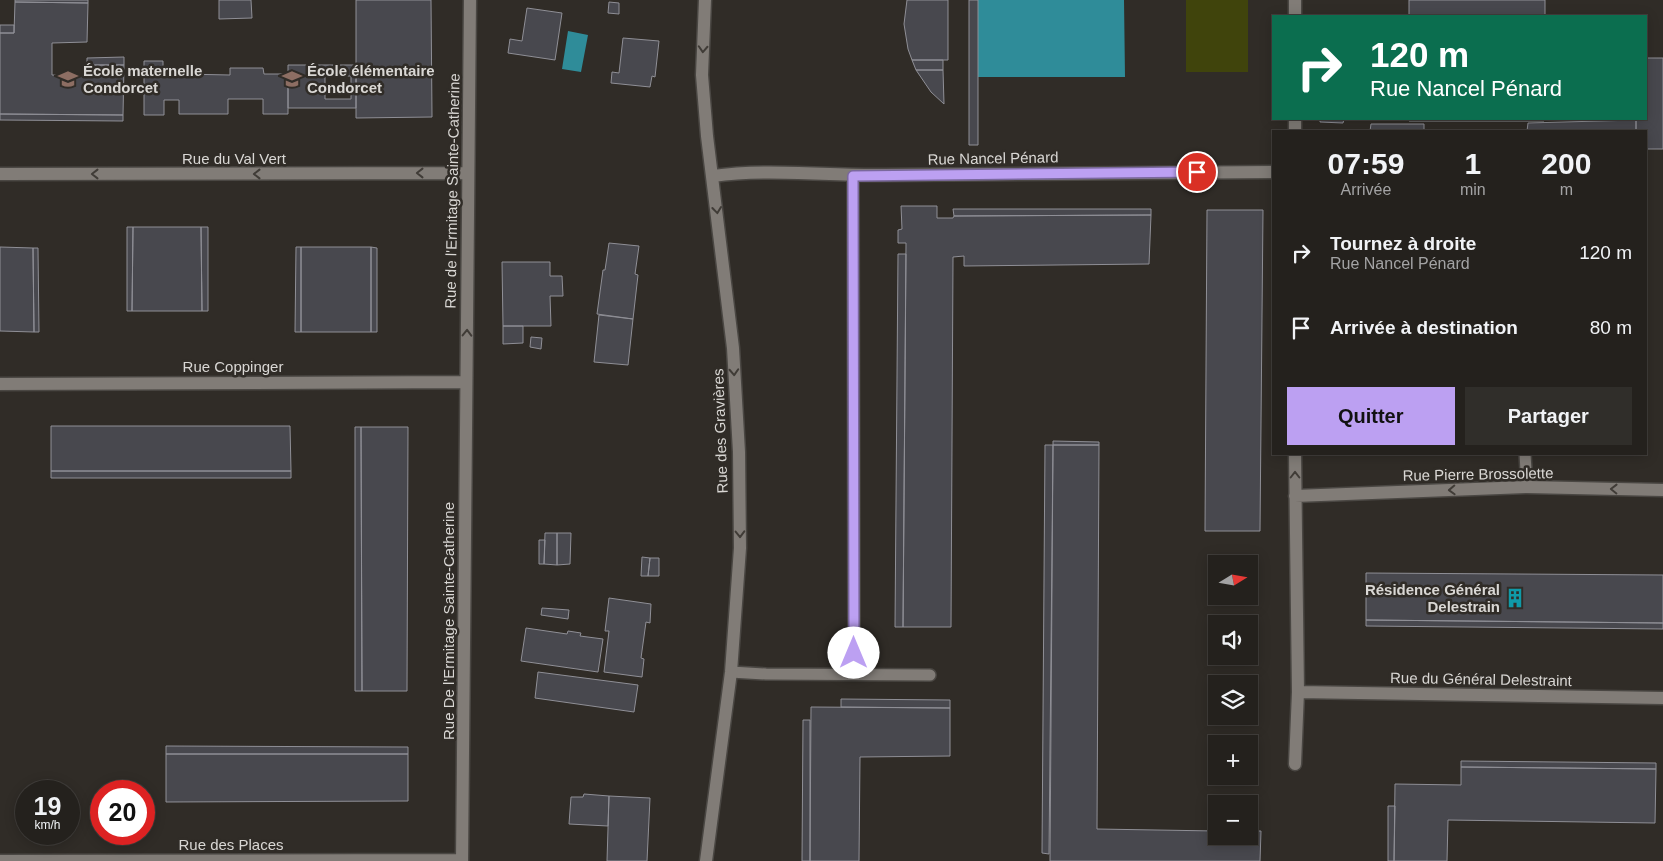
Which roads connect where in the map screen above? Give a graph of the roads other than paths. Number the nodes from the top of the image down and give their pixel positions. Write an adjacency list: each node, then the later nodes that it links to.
1 (470, 0): 6 (street, Rue de l'Ermitage Sainte-Catherine)
2 (705, 0): 8 (street, Rue des Gravières, one-way to 8)
3 (1295, 0): 4 (street)
4 (1295, 15)
5 (1272, 172): 9 (street, Rue Nancel Pénard)
6 (468, 173): 7 (street, Rue du Val Vert, one-way to 7); 10 (street, Rue de l'Ermitage Sainte-Catherine, one-way to 6)
7 (0, 174)
8 (713, 176): 9 (street, Rue Nancel Pénard); 18 (street, Rue des Gravières, one-way to 18)
9 (853, 176): 17 (lane)
10 (466, 382): 11 (street, Rue Coppinger); 24 (street, Rue De l'Ermitage Sainte-Catherine)
11 (0, 384)
12 (1295, 455): 16 (street, one-way to 12)
13 (1525, 455): 14 (lane)
14 (1527, 487): 15 (street, Rue Pierre Brossolette, one-way to 14); 16 (street, Rue Pierre Brossolette, one-way to 16)
15 (1663, 490)
16 (1295, 496): 20 (street)
17 (854, 653)
18 (731, 672): 19 (lane); 25 (street, Rue des Gravières)
19 (930, 675)
20 (1298, 692): 21 (street, Rue du Général Delestraint); 22 (street)
21 (1663, 698)
22 (1295, 764)
23 (0, 860): 24 (street, Rue des Places)
24 (462, 861)
25 (706, 861)

